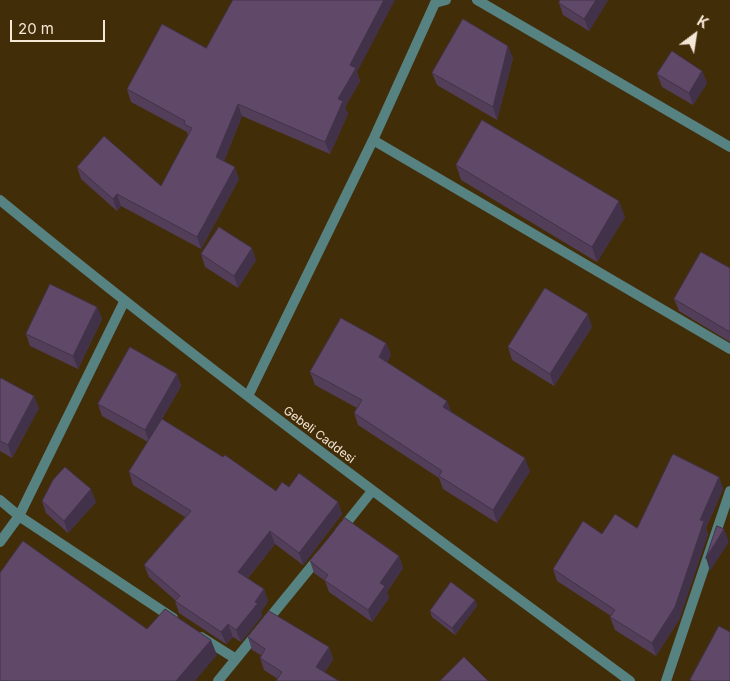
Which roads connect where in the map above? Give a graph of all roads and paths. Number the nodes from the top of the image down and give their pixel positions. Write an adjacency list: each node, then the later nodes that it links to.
1 (446, 0): 3 (street)
2 (477, 0): 4 (street)
3 (373, 140): 7 (street); 8 (street)
4 (730, 147)
5 (0, 200): 6 (street, Gebeli Caddesi)
6 (124, 302): 8 (street, Gebeli Caddesi); 12 (street)
7 (730, 349)
8 (248, 396): 9 (street, Gebeli Caddesi)
9 (372, 491): 14 (street); 16 (street, Gebeli Caddesi)
10 (730, 491): 17 (street)
11 (0, 500): 12 (street)
12 (19, 516): 13 (street); 14 (street)
13 (0, 542)
14 (236, 659): 15 (street)
15 (218, 681)
16 (630, 681)
17 (666, 681)

